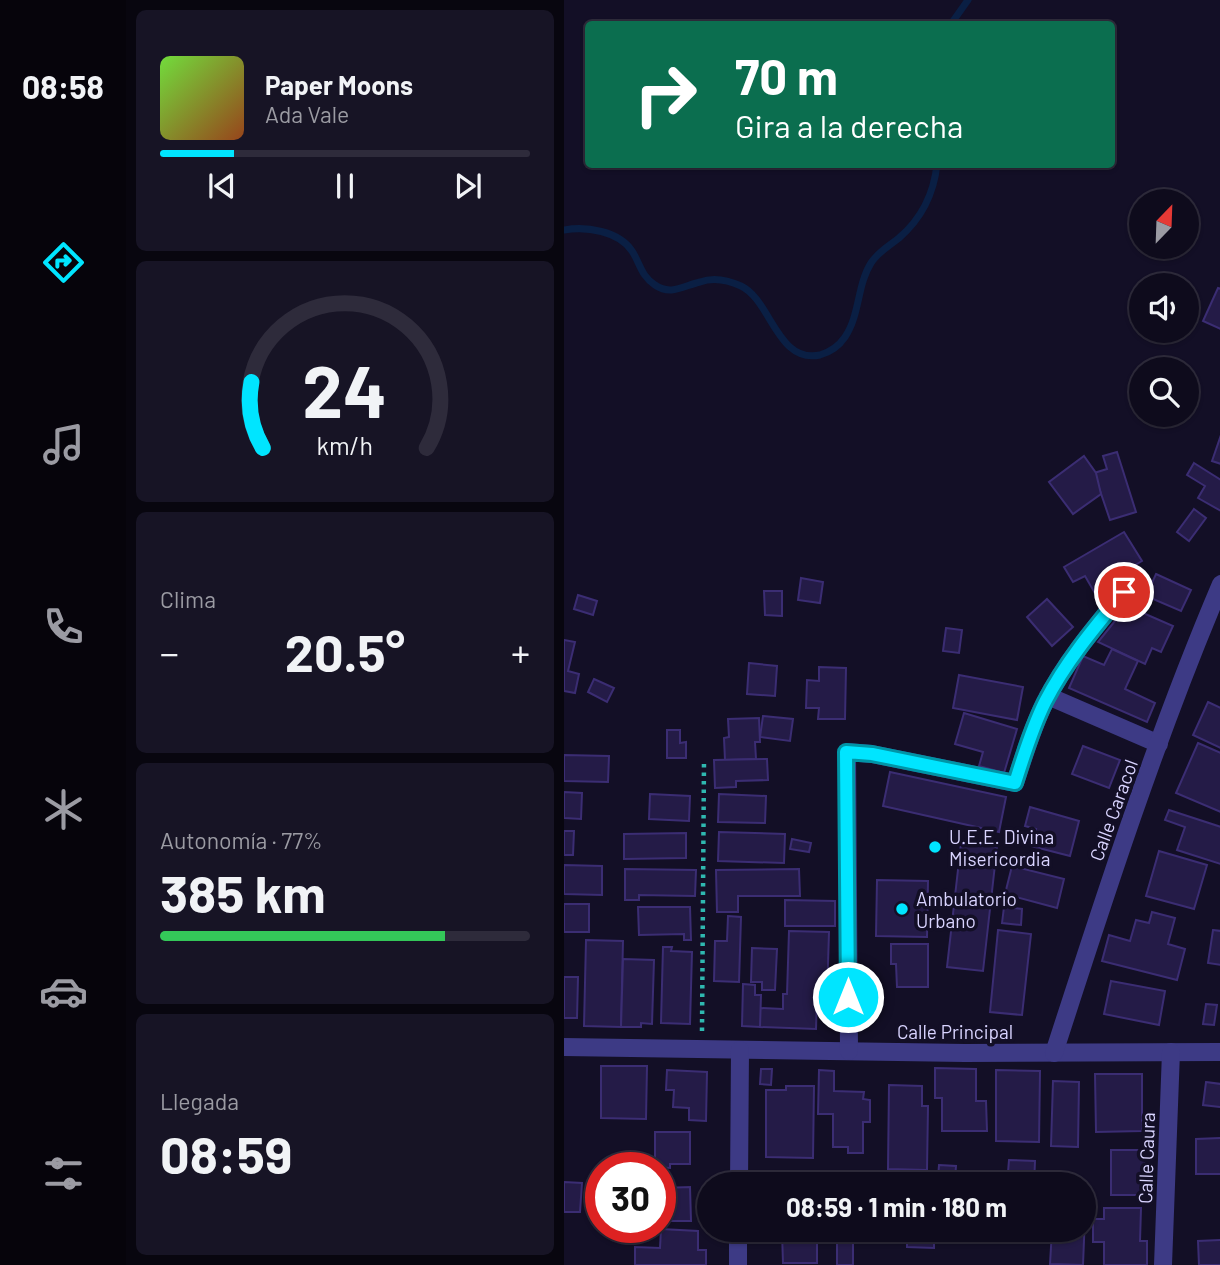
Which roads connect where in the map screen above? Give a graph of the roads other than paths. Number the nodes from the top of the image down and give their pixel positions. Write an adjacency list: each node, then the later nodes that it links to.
1 (1220, 584): 4 (street, Calle Caracol)
2 (1124, 592): 3 (street)
3 (1048, 696): 4 (street); 7 (street)
4 (1159, 744): 10 (street, Calle Caracol)
5 (564, 1047): 6 (street, Calle Principal)
6 (740, 1050): 7 (street, Calle Principal); 11 (street)
7 (849, 1051): 10 (street, Calle Principal)
8 (1171, 1052): 9 (street, Calle Principal); 10 (street, Calle Principal); 14 (street, Calle Caura)
9 (1220, 1052)
10 (1054, 1053)
11 (739, 1172)
12 (738, 1242): 13 (street)
13 (738, 1265)
14 (1163, 1265)

